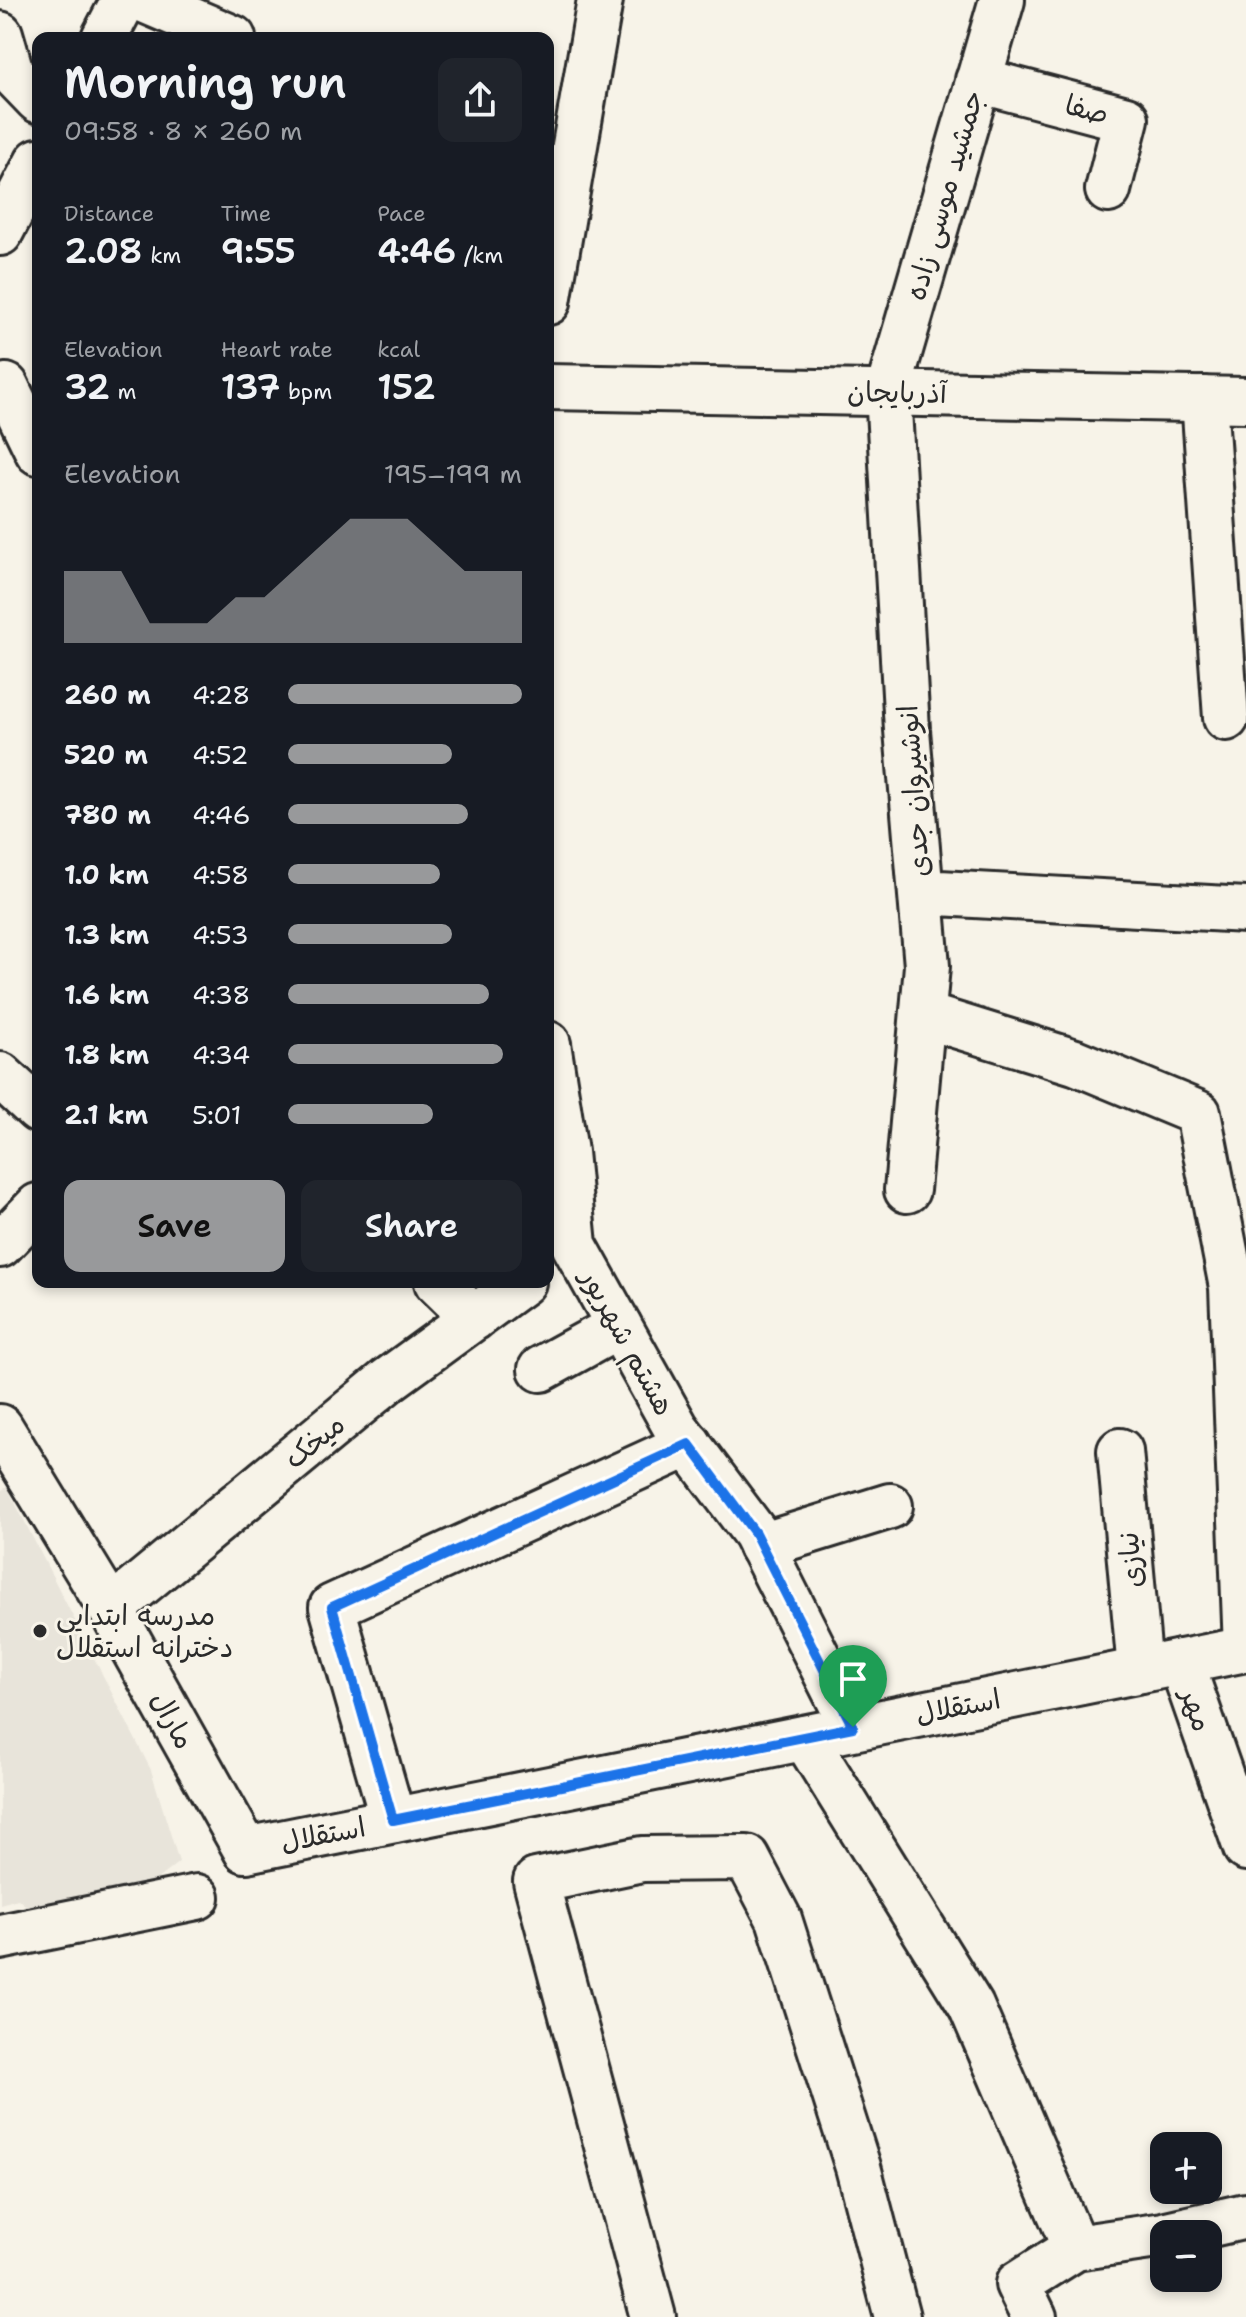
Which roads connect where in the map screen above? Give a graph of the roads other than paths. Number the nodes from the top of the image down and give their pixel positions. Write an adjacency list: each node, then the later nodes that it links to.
1 (124, 0): 5 (street)
2 (144, 0): 6 (street)
3 (600, 0): 13 (street)
4 (1002, 0): 8 (street, جمشید موسی زاده)
5 (107, 32)
6 (219, 32)
7 (0, 34): 9 (street)
8 (978, 80): 11 (street, صفا); 16 (street, جمشید موسی زاده)
9 (32, 94)
10 (32, 172): 12 (street)
11 (1108, 190)
12 (0, 233)
13 (554, 267)
14 (15, 385): 18 (street)
15 (554, 387): 16 (street, آذربایجان)
16 (888, 391): 17 (street, آذربایجان); 20 (street, انوشیروان جدی)
17 (1225, 399): 19 (street)
18 (32, 435)
19 (1226, 718)
20 (921, 892): 21 (street); 22 (street, انوشیروان جدی)
21 (1246, 910)
22 (923, 1015): 26 (street, انوشیروان جدی); 41 (street)
23 (2, 1060): 25 (street)
24 (554, 1082): 29 (street)
25 (32, 1102)
26 (907, 1190)
27 (32, 1212): 28 (street)
28 (0, 1245)
29 (557, 1247): 33 (street, هشتم شهریور)
30 (443, 1288): 32 (street)
31 (515, 1288): 32 (street, میخک)
32 (474, 1318): 40 (street, میخک)
33 (619, 1326): 34 (street); 35 (street, هشتم شهریور)
34 (541, 1369)
35 (689, 1444): 39 (street, هشتم شهریور); 45 (street)
36 (1120, 1451): 42 (street, نیازی)
37 (7, 1453): 40 (street, مارال)
38 (890, 1506): 39 (street)
39 (761, 1546): 43 (street, هشتم شهریور)
40 (111, 1609): 47 (street, مارال)
41 (1246, 1649): 42 (street, استقلال)
42 (1160, 1666): 43 (street, استقلال); 46 (street, مهر)
43 (853, 1727): 44 (street, استقلال)
44 (805, 1738): 45 (street, استقلال); 53 (street)
45 (393, 1820): 47 (street, استقلال)
46 (1246, 1848)
47 (246, 1850)
48 (197, 1897): 49 (street)
49 (0, 1937)
50 (1246, 2216): 51 (street)
51 (1222, 2221)
52 (1150, 2236): 53 (street)
53 (1075, 2248): 56 (street)
54 (653, 2317): 55 (street)
55 (897, 2317)
56 (1034, 2317)

